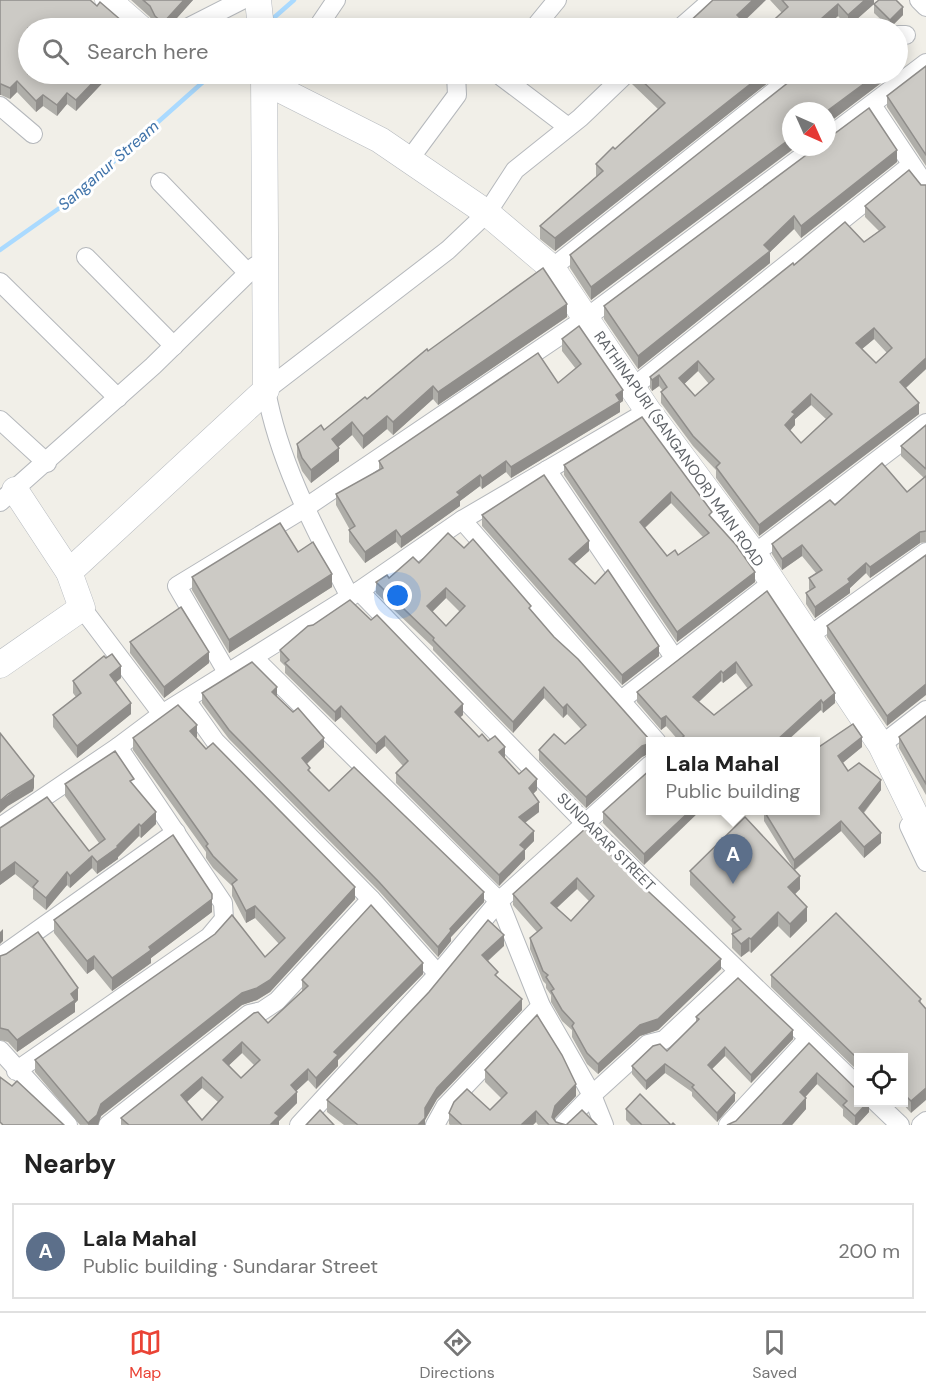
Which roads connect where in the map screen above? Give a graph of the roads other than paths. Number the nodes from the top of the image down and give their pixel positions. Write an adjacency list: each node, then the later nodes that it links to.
1 (108, 0): 9 (street)
2 (242, 0): 10 (street)
3 (258, 0): 11 (street)
4 (336, 0): 12 (street)
5 (557, 0): 13 (street)
6 (712, 0): 14 (street)
7 (919, 0): 8 (street)
8 (926, 7)
9 (129, 18)
10 (206, 18)
11 (260, 18)
12 (324, 18)
13 (542, 18)
14 (691, 18)
15 (926, 63): 16 (street)
16 (908, 77)
17 (272, 84): 36 (street)
18 (285, 84): 30 (street, RATHINAPURI (SANGANOOR) MAIN ROAD)
19 (456, 84): 30 (street)
20 (511, 84): 26 (street)
21 (615, 84): 26 (street)
22 (783, 84): 37 (street)
23 (899, 84): 24 (street)
24 (872, 105): 27 (street); 31 (street)
25 (0, 106): 28 (street)
26 (568, 128): 34 (street)
27 (836, 131)
28 (33, 134)
29 (803, 156): 39 (street)
30 (409, 160): 34 (street, RATHINAPURI (SANGANOOR) MAIN ROAD)
31 (911, 165): 33 (street); 41 (street)
32 (160, 183): 36 (street)
33 (926, 186)
34 (487, 213): 37 (street, RATHINAPURI (SANGANOOR) MAIN ROAD); 42 (street)
35 (86, 257): 40 (street)
36 (256, 265): 40 (street); 42 (street)
37 (552, 268): 39 (street, RATHINAPURI (SANGANOOR) MAIN ROAD)
38 (1, 283): 43 (street)
39 (586, 318): 41 (street, RATHINAPURI (SANGANOOR) MAIN ROAD); 50 (street)
40 (174, 346): 43 (street)
41 (632, 388): 44 (street, RATHINAPURI (SANGANOOR) MAIN ROAD)
42 (266, 390): 50 (street, SUNDARAR STREET); 54 (street)
43 (118, 398): 47 (street)
44 (648, 411): 48 (street); 53 (street, RATHINAPURI (SANGANOOR) MAIN ROAD)
45 (0, 420): 47 (street)
46 (926, 423): 53 (street)
47 (46, 463): 49 (street)
48 (547, 470): 51 (street); 60 (street)
49 (7, 496): 54 (street)
50 (304, 508): 56 (street, SUNDARAR STREET); 62 (street)
51 (462, 520): 56 (street); 64 (street)
52 (926, 552): 58 (street)
53 (754, 554): 55 (street, RATHINAPURI (SANGANOOR) MAIN ROAD)
54 (69, 572): 57 (street)
55 (773, 582): 58 (street, RATHINAPURI (SANGANOOR) MAIN ROAD); 60 (street)
56 (355, 594): 59 (street); 72 (street, SUNDARAR STREET)
57 (82, 608): 61 (street); 66 (street)
58 (809, 636): 68 (street, RATHINAPURI (SANGANOOR) MAIN ROAD)
59 (254, 658): 62 (street); 78 (street)
60 (675, 659): 64 (street)
61 (0, 665)
62 (228, 674): 63 (street)
63 (186, 700): 66 (street); 77 (street)
64 (620, 700): 67 (street)
65 (926, 710): 68 (street)
66 (162, 714): 69 (street)
67 (653, 737)
68 (881, 745): 71 (street); 75 (street, RATHINAPURI (SANGANOOR) MAIN ROAD); 76 (street)
69 (118, 747): 73 (street); 74 (street)
70 (646, 770): 72 (street)
71 (926, 814)
72 (586, 824): 78 (street); 80 (street, SUNDARAR STREET)
73 (0, 827)
74 (176, 832): 79 (street); 85 (street)
75 (926, 837)
76 (926, 862)
77 (371, 899): 81 (street); 91 (street)
78 (499, 901): 81 (street); 82 (street)
79 (0, 957)
80 (738, 971): 83 (street, SUNDARAR STREET); 87 (street)
81 (438, 974): 92 (street)
82 (541, 1006): 87 (street); 93 (street)
83 (808, 1039): 86 (street, SUNDARAR STREET); 96 (street)
84 (0, 1050): 85 (street)
85 (16, 1071): 90 (street)
86 (854, 1082)
87 (592, 1095): 94 (street); 95 (street)
88 (881, 1107): 97 (street)
89 (926, 1121): 98 (street)
90 (68, 1125)
91 (108, 1125)
92 (299, 1125)
93 (435, 1125)
94 (563, 1125)
95 (604, 1125)
96 (728, 1125)
97 (900, 1125)
98 (921, 1125)

